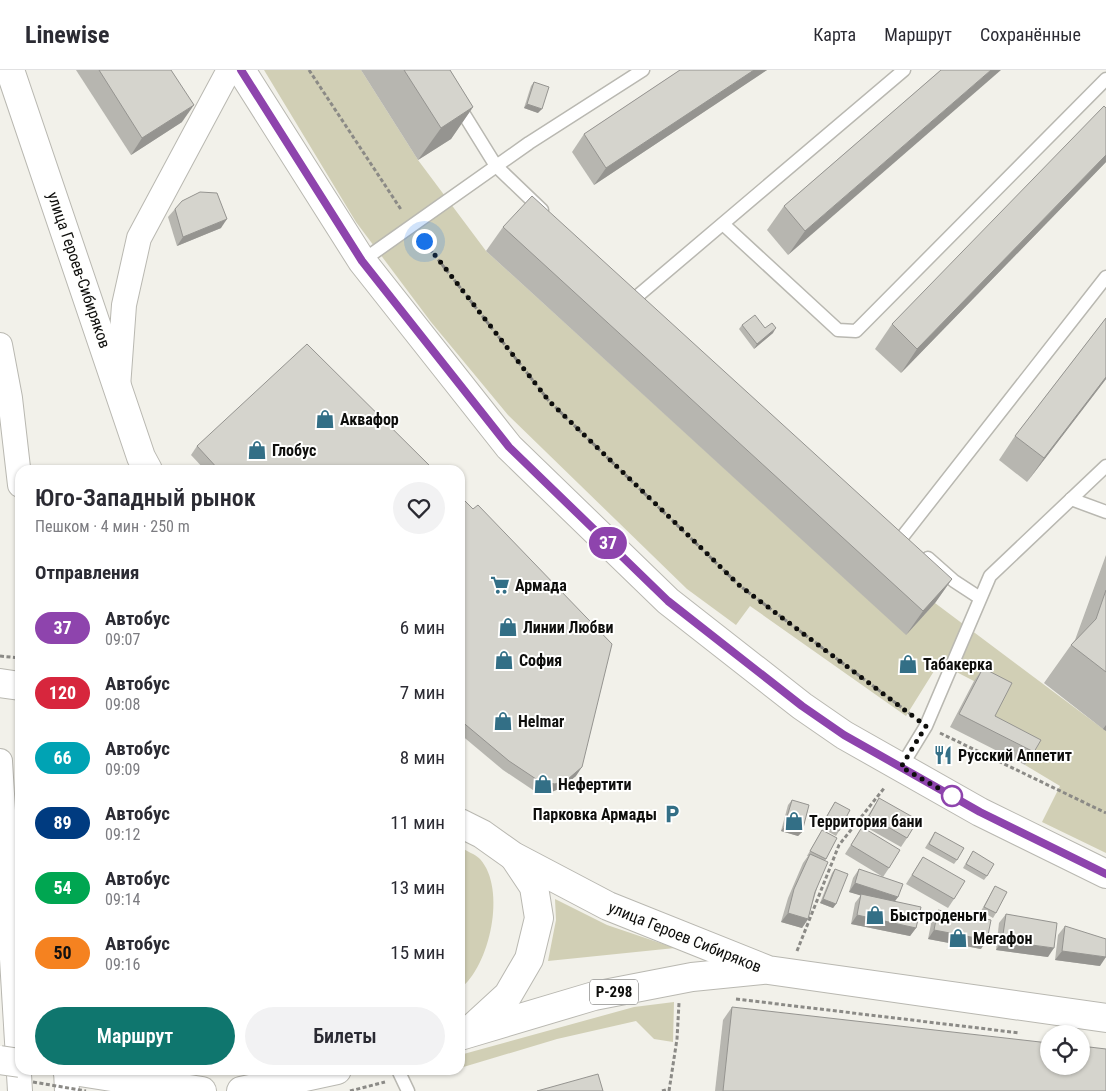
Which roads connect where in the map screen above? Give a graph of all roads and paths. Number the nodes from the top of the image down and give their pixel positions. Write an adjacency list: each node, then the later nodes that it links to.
1 (10, 70): 17 (main road, улица Героев-Сибиряков)
2 (229, 70): 17 (street)
3 (241, 70): 13 (main road)
4 (309, 70): 12 (path)
5 (642, 70): 9 (lane)
6 (904, 70): 11 (lane)
7 (1106, 79): 11 (lane)
8 (452, 96): 9 (lane)
9 (496, 166): 10 (lane); 12 (lane)
10 (552, 219)
11 (723, 224): 15 (lane)
12 (412, 226): 13 (lane); 28 (path)
13 (362, 261): 30 (main road)
14 (1106, 277): 23 (lane)
15 (634, 299)
16 (0, 345): 18 (street)
17 (118, 387): 19 (main road, улица Героев-Сибиряков)
18 (18, 465)
19 (145, 465)
20 (1106, 466): 21 (lane)
21 (1071, 498): 22 (lane); 23 (lane)
22 (1106, 512)
23 (980, 598): 28 (lane)
24 (0, 656): 25 (path)
25 (15, 658)
26 (0, 683): 27 (main road)
27 (15, 685)
28 (926, 726): 30 (lane); 31 (path)
29 (0, 761): 35 (street)
30 (901, 767): 34 (main road); 36 (path)
31 (1106, 813)
32 (471, 828): 33 (main road, Р-298)
33 (513, 856): 36 (main road, улица Героев Сибиряков / Р-298); 41 (main road)
34 (1106, 874)
35 (15, 968)
36 (778, 972): 39 (path); 40 (main road, Р-298); 42 (main road, улица Героев Сибиряков / Р-298)
37 (679, 998): 53 (path)
38 (733, 999): 39 (path)
39 (781, 1004): 43 (path)
40 (1106, 1018)
41 (465, 1032)
42 (465, 1034)
43 (1029, 1034)
44 (0, 1060): 45 (main road, bridge)
45 (15, 1072)
46 (66, 1075): 54 (street)
47 (98, 1075): 52 (main road)
48 (314, 1075): 56 (main road)
49 (393, 1075): 57 (path)
50 (400, 1075): 58 (lane)
51 (23, 1078): 55 (path, bridge)
52 (189, 1089)
53 (669, 1090): 59 (path)
54 (68, 1091)
55 (86, 1091)
56 (242, 1091)
57 (349, 1091)
58 (408, 1091)
59 (662, 1091)

